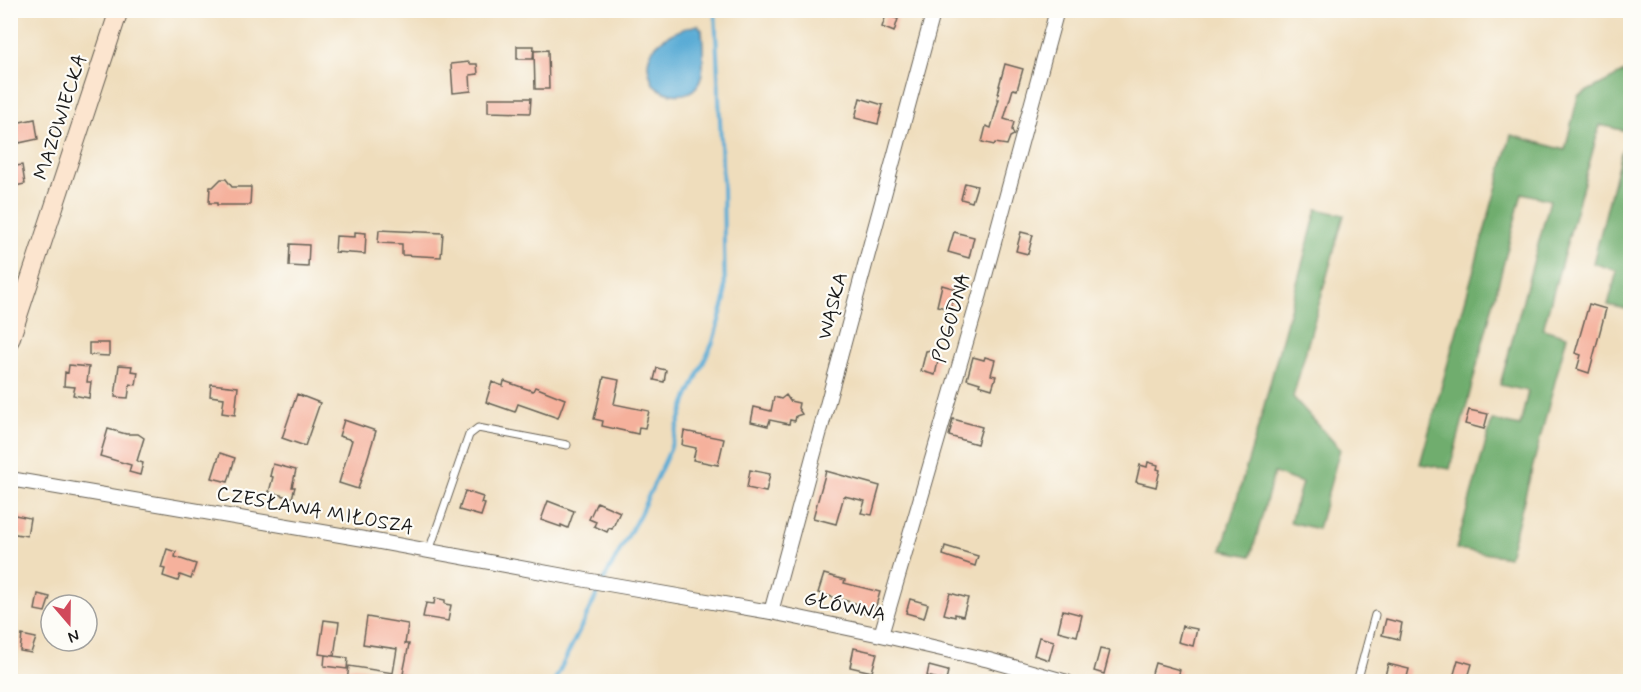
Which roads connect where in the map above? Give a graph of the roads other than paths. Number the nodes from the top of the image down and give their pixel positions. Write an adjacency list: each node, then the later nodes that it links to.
1 (119, 10): 4 (street, MAZOWIECKA)
2 (934, 10): 9 (street, WĄSKA)
3 (1057, 10): 11 (street, POGODNA)
4 (10, 340)
5 (567, 445): 7 (lane)
6 (10, 479): 7 (street, CZESŁAWA MIŁOSZA)
7 (429, 551): 8 (street, CZESŁAWA MIŁOSZA)
8 (612, 585): 9 (street, GŁÓWNA)
9 (771, 612): 11 (street, GŁÓWNA)
10 (1375, 615): 13 (lane)
11 (881, 635): 12 (street, GŁÓWNA)
12 (1067, 681)
13 (1357, 681)

